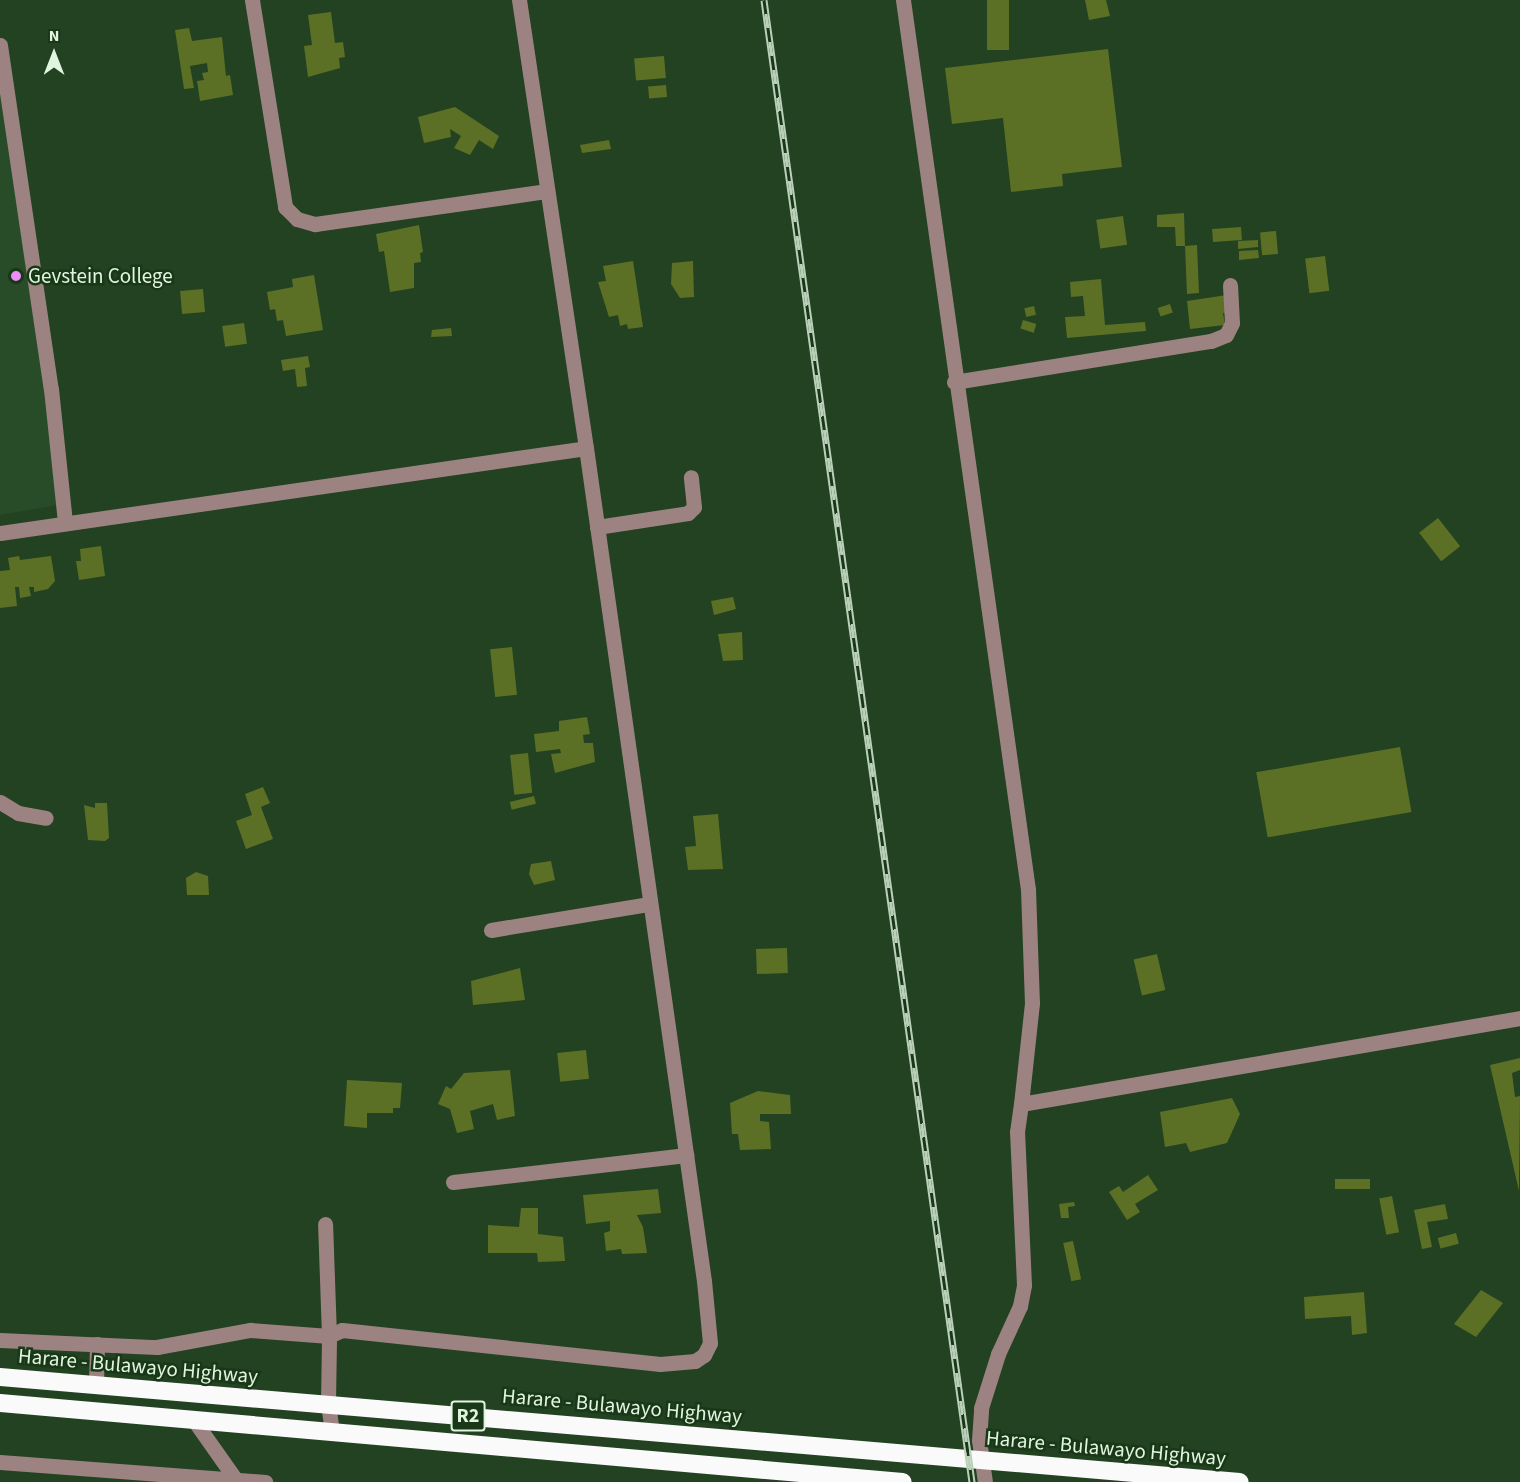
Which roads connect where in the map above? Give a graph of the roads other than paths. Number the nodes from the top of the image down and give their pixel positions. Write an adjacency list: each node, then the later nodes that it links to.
1 (252, 0): 5 (street)
2 (519, 0): 5 (street)
3 (903, 0): 7 (street)
4 (0, 45): 10 (street)
5 (546, 191): 8 (street)
6 (1230, 285): 7 (street)
7 (954, 382): 18 (street)
8 (586, 448): 10 (street); 11 (street)
9 (691, 477): 11 (street)
10 (65, 523): 12 (street)
11 (597, 527): 15 (street)
12 (0, 533)
13 (0, 802): 14 (street)
14 (46, 818)
15 (648, 904): 16 (street); 19 (street)
16 (491, 930)
17 (1520, 1018): 18 (street)
18 (1021, 1104): 35 (street)
19 (686, 1155): 20 (street); 22 (street)
20 (453, 1182)
21 (325, 1224): 22 (street)
22 (329, 1336): 24 (street); 28 (street)
23 (0, 1340): 24 (street)
24 (97, 1344): 26 (street)
25 (0, 1377): 26 (highway, Harare - Bulawayo Highway / R2)
26 (96, 1385): 28 (highway, Harare - Bulawayo Highway / R2)
27 (0, 1402): 29 (highway, R2)
28 (328, 1403): 30 (street); 36 (highway, Harare - Bulawayo Highway / R2)
29 (193, 1419): 30 (highway, R2); 32 (street)
30 (332, 1432): 34 (highway, R2)
31 (0, 1462): 32 (street)
32 (236, 1480): 33 (street)
33 (258, 1482)
34 (903, 1482)
35 (985, 1482)
36 (1240, 1482)

